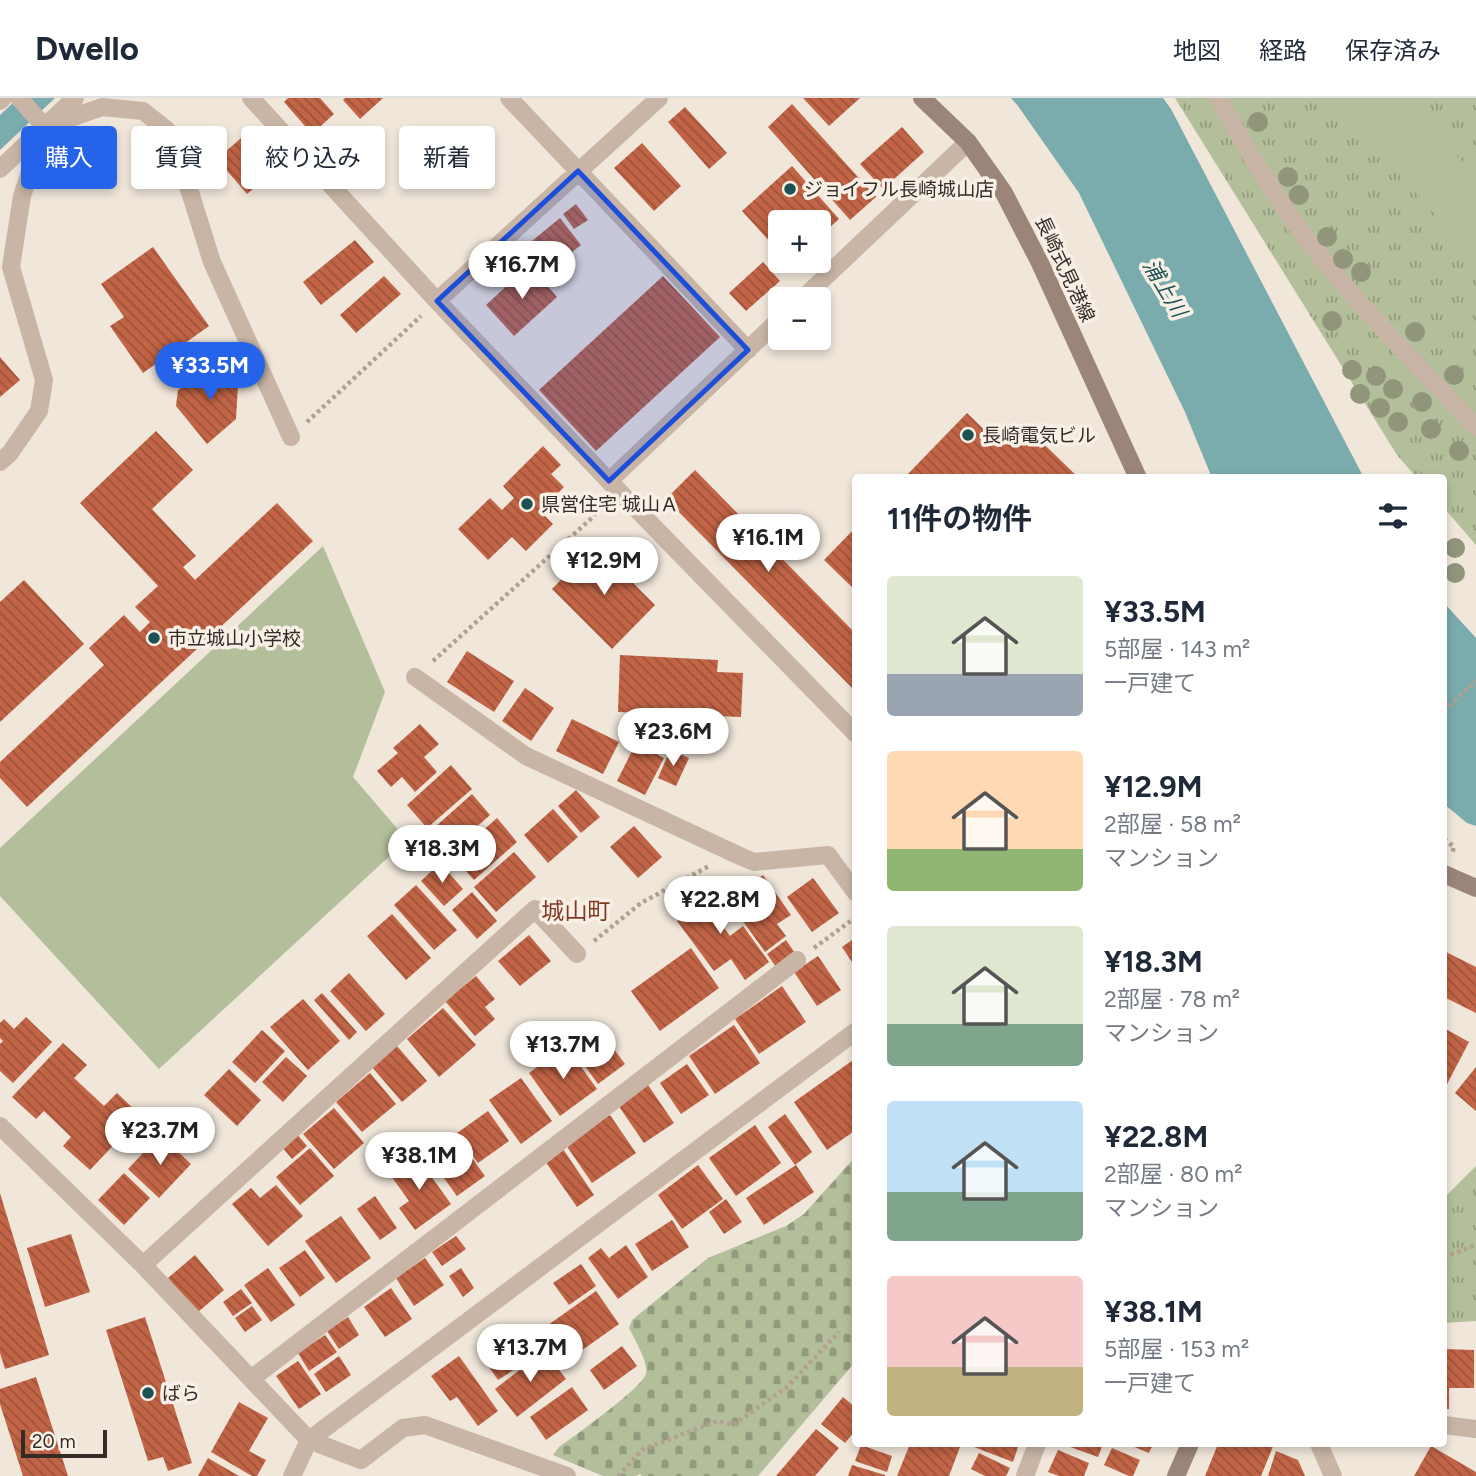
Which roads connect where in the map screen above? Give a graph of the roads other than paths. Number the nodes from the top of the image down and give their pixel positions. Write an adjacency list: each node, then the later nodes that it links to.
1 (19, 98): 8 (street)
2 (75, 98): 9 (street)
3 (251, 98): 17 (street)
4 (509, 98): 14 (street)
5 (659, 98): 14 (street)
6 (922, 98): 11 (main road, 長崎式見港線)
7 (1217, 98): 20 (street)
8 (44, 126)
9 (46, 126)
10 (48, 126): 21 (street)
11 (968, 142): 16 (street); 23 (main road, 長崎式見港線)
12 (21, 149): 13 (street)
13 (0, 169)
14 (578, 171): 17 (street); 19 (street)
15 (24, 189): 22 (street)
16 (815, 287)
17 (437, 301): 24 (street)
18 (768, 331): 19 (street)
19 (748, 350): 24 (street)
20 (1476, 427)
21 (291, 437)
22 (0, 463)
23 (1136, 474)
24 (609, 481): 26 (street)
25 (415, 677): 28 (street)
26 (852, 730)
27 (1447, 875): 29 (main road)
28 (852, 888)
29 (1476, 888)
30 (577, 954): 34 (street)
31 (797, 960): 35 (street)
32 (852, 1034): 38 (street)
33 (0, 1126): 34 (street)
34 (143, 1265): 35 (street)
35 (251, 1379): 38 (street)
36 (1447, 1425): 37 (street)
37 (1476, 1429)
38 (309, 1440): 42 (street); 43 (street)
39 (1036, 1447): 44 (street)
40 (1189, 1447): 45 (main road)
41 (1320, 1447): 46 (street)
42 (292, 1476)
43 (567, 1476)
44 (1025, 1476)
45 (1176, 1476)
46 (1333, 1476)

